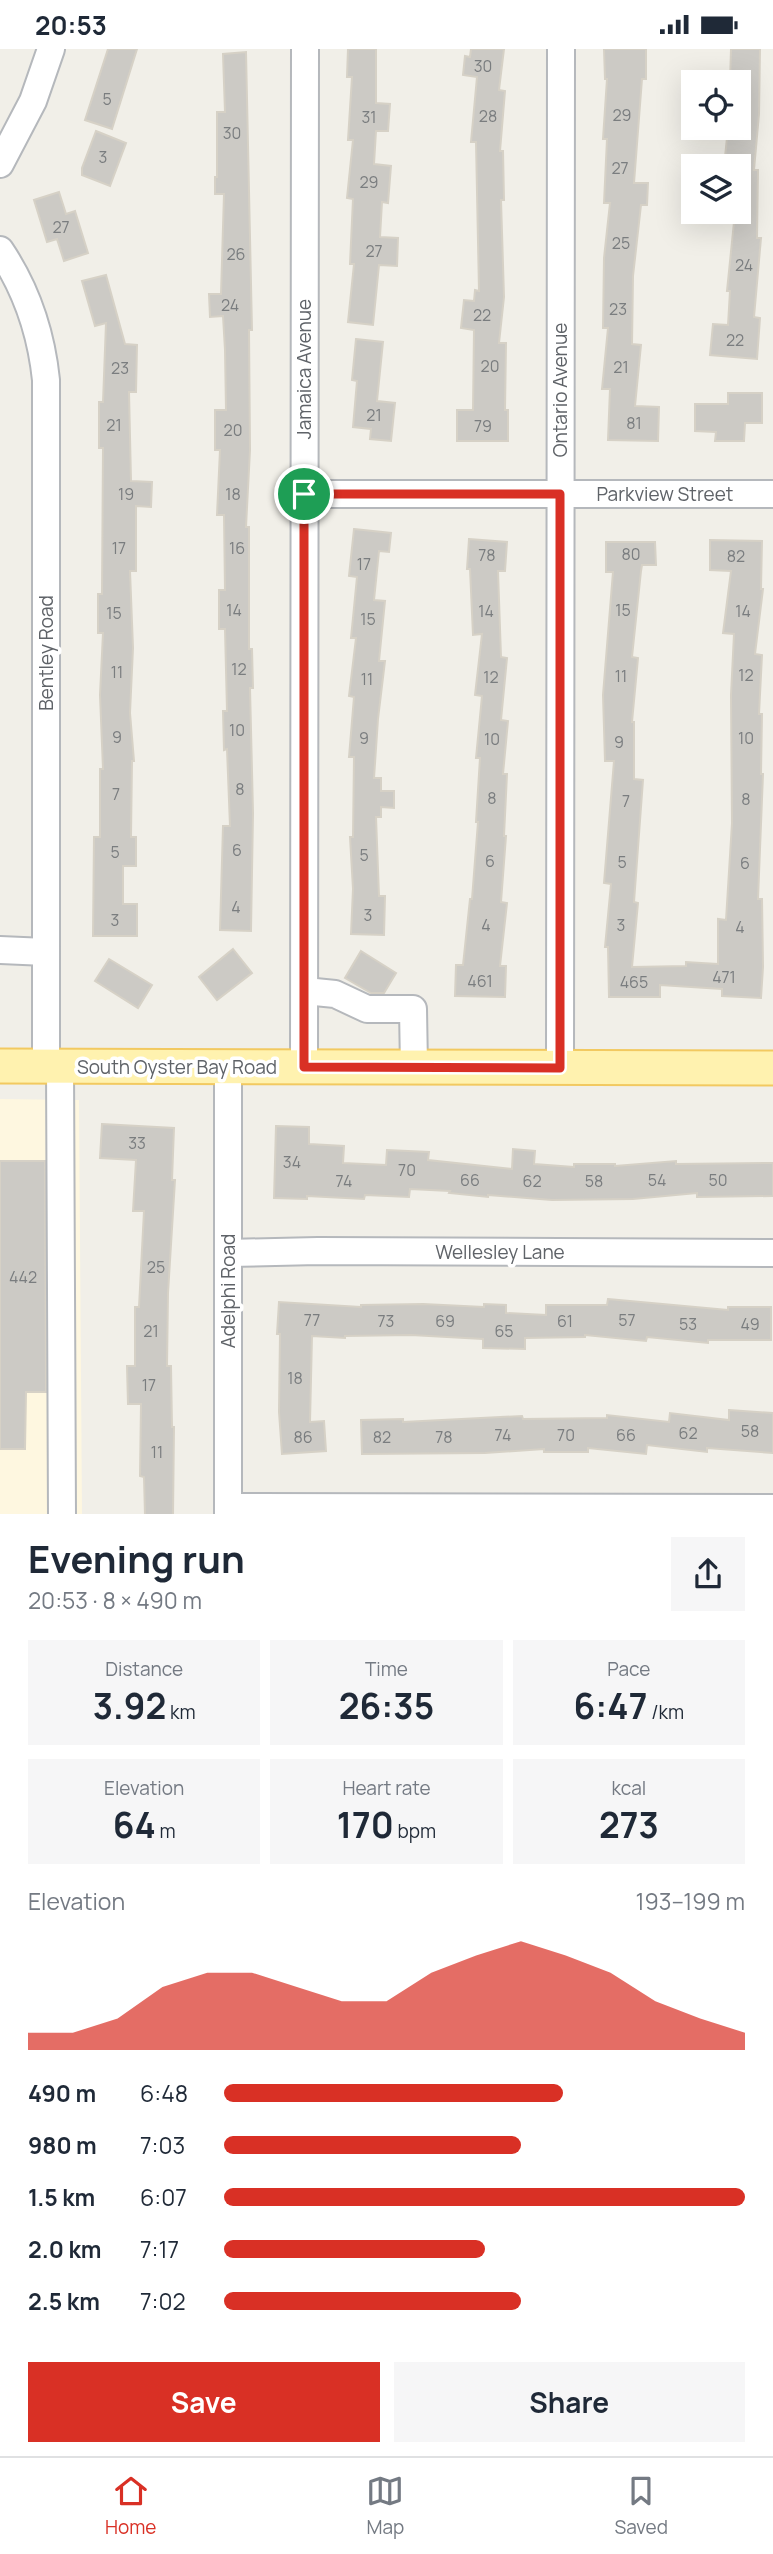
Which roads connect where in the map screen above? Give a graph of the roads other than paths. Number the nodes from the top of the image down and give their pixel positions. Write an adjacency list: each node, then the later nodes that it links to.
1 (51, 49): 4 (street)
2 (305, 49): 6 (street, Jamaica Avenue)
3 (561, 49): 7 (street, Ontario Avenue)
4 (0, 164)
5 (0, 250): 10 (street, Bentley Road)
6 (304, 494): 7 (street, Parkview Street); 11 (street, Jamaica Avenue)
7 (560, 494): 8 (street, Parkview Street); 17 (street, Ontario Avenue)
8 (773, 494)
9 (0, 950): 10 (street)
10 (46, 952): 13 (street, Bentley Road)
11 (305, 991): 15 (street, Jamaica Avenue); 16 (street)
12 (0, 1066): 13 (main road, South Oyster Bay Road)
13 (53, 1066): 14 (main road, South Oyster Bay Road); 23 (street, Bentley Road)
14 (228, 1067): 15 (main road, South Oyster Bay Road); 19 (street, Adelphi Road)
15 (304, 1067): 16 (main road, South Oyster Bay Road)
16 (414, 1067): 17 (main road, South Oyster Bay Road)
17 (560, 1068): 18 (main road, South Oyster Bay Road)
18 (773, 1068)
19 (228, 1253): 20 (street, Wellesley Lane); 22 (street, Adelphi Road)
20 (773, 1253)
21 (773, 1509): 22 (street)
22 (228, 1511)
23 (61, 1514)

